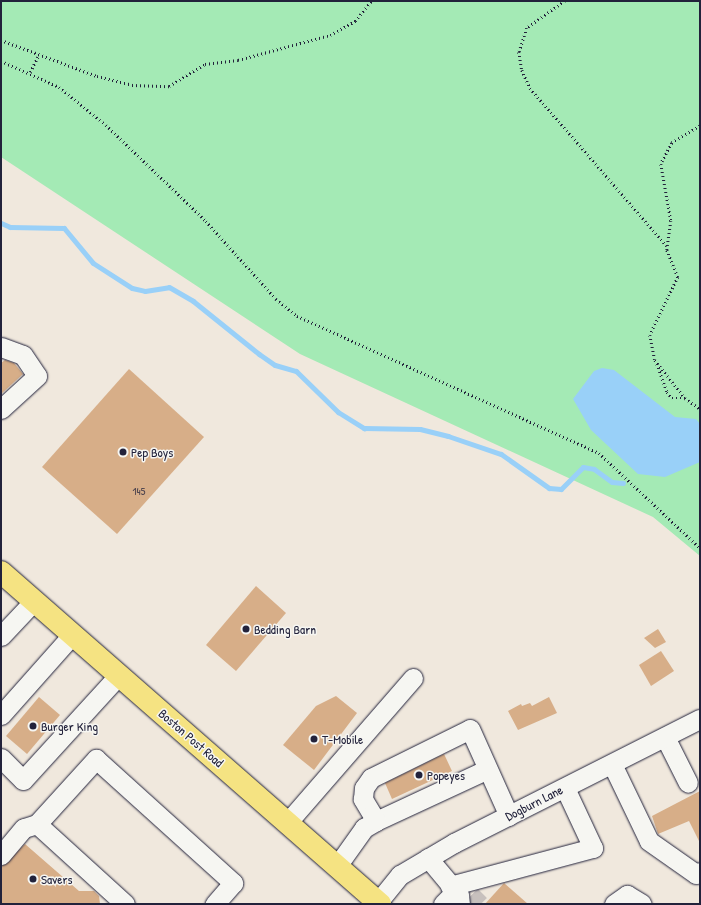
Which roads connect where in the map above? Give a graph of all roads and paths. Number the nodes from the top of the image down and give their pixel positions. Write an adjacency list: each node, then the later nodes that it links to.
1 (371, 1): 4 (path)
2 (565, 1): 8 (path)
3 (1, 40): 4 (path)
4 (38, 56): 6 (path)
5 (1, 61): 6 (path)
6 (30, 72): 14 (path)
7 (700, 126): 8 (path)
8 (667, 246): 10 (path)
9 (1, 347): 12 (street)
10 (655, 360): 11 (path); 11 (path)
11 (685, 398): 13 (path)
12 (1, 409)
13 (700, 409)
14 (700, 548)
15 (1, 572): 16 (main road, Boston Post Road)
16 (34, 601): 17 (main road, Boston Post Road); 18 (street)
17 (72, 635): 19 (main road, Boston Post Road); 21 (street)
18 (1, 636)
19 (119, 675): 24 (street); 31 (main road, Boston Post Road)
20 (413, 678): 31 (street)
21 (1, 715)
22 (700, 719): 23 (street, Dogburn Lane)
23 (665, 737): 25 (street, Dogburn Lane); 27 (street)
24 (1, 758)
25 (612, 764): 28 (street, Dogburn Lane); 36 (street)
26 (488, 769): 29 (street); 30 (street); 30 (street)
27 (688, 783)
28 (565, 788): 29 (street, Dogburn Lane); 37 (street)
29 (509, 816): 34 (street, Dogburn Lane)
30 (376, 821): 35 (street)
31 (287, 823): 35 (main road, Boston Post Road)
32 (37, 824): 33 (street); 38 (street); 40 (street)
33 (1, 855)
34 (428, 858): 37 (street); 39 (street, Dogburn Lane)
35 (337, 866): 39 (main road, Boston Post Road)
36 (700, 872)
37 (456, 896)
38 (121, 902)
39 (379, 903)
40 (216, 904)
41 (614, 904): 42 (street)
42 (642, 904)

